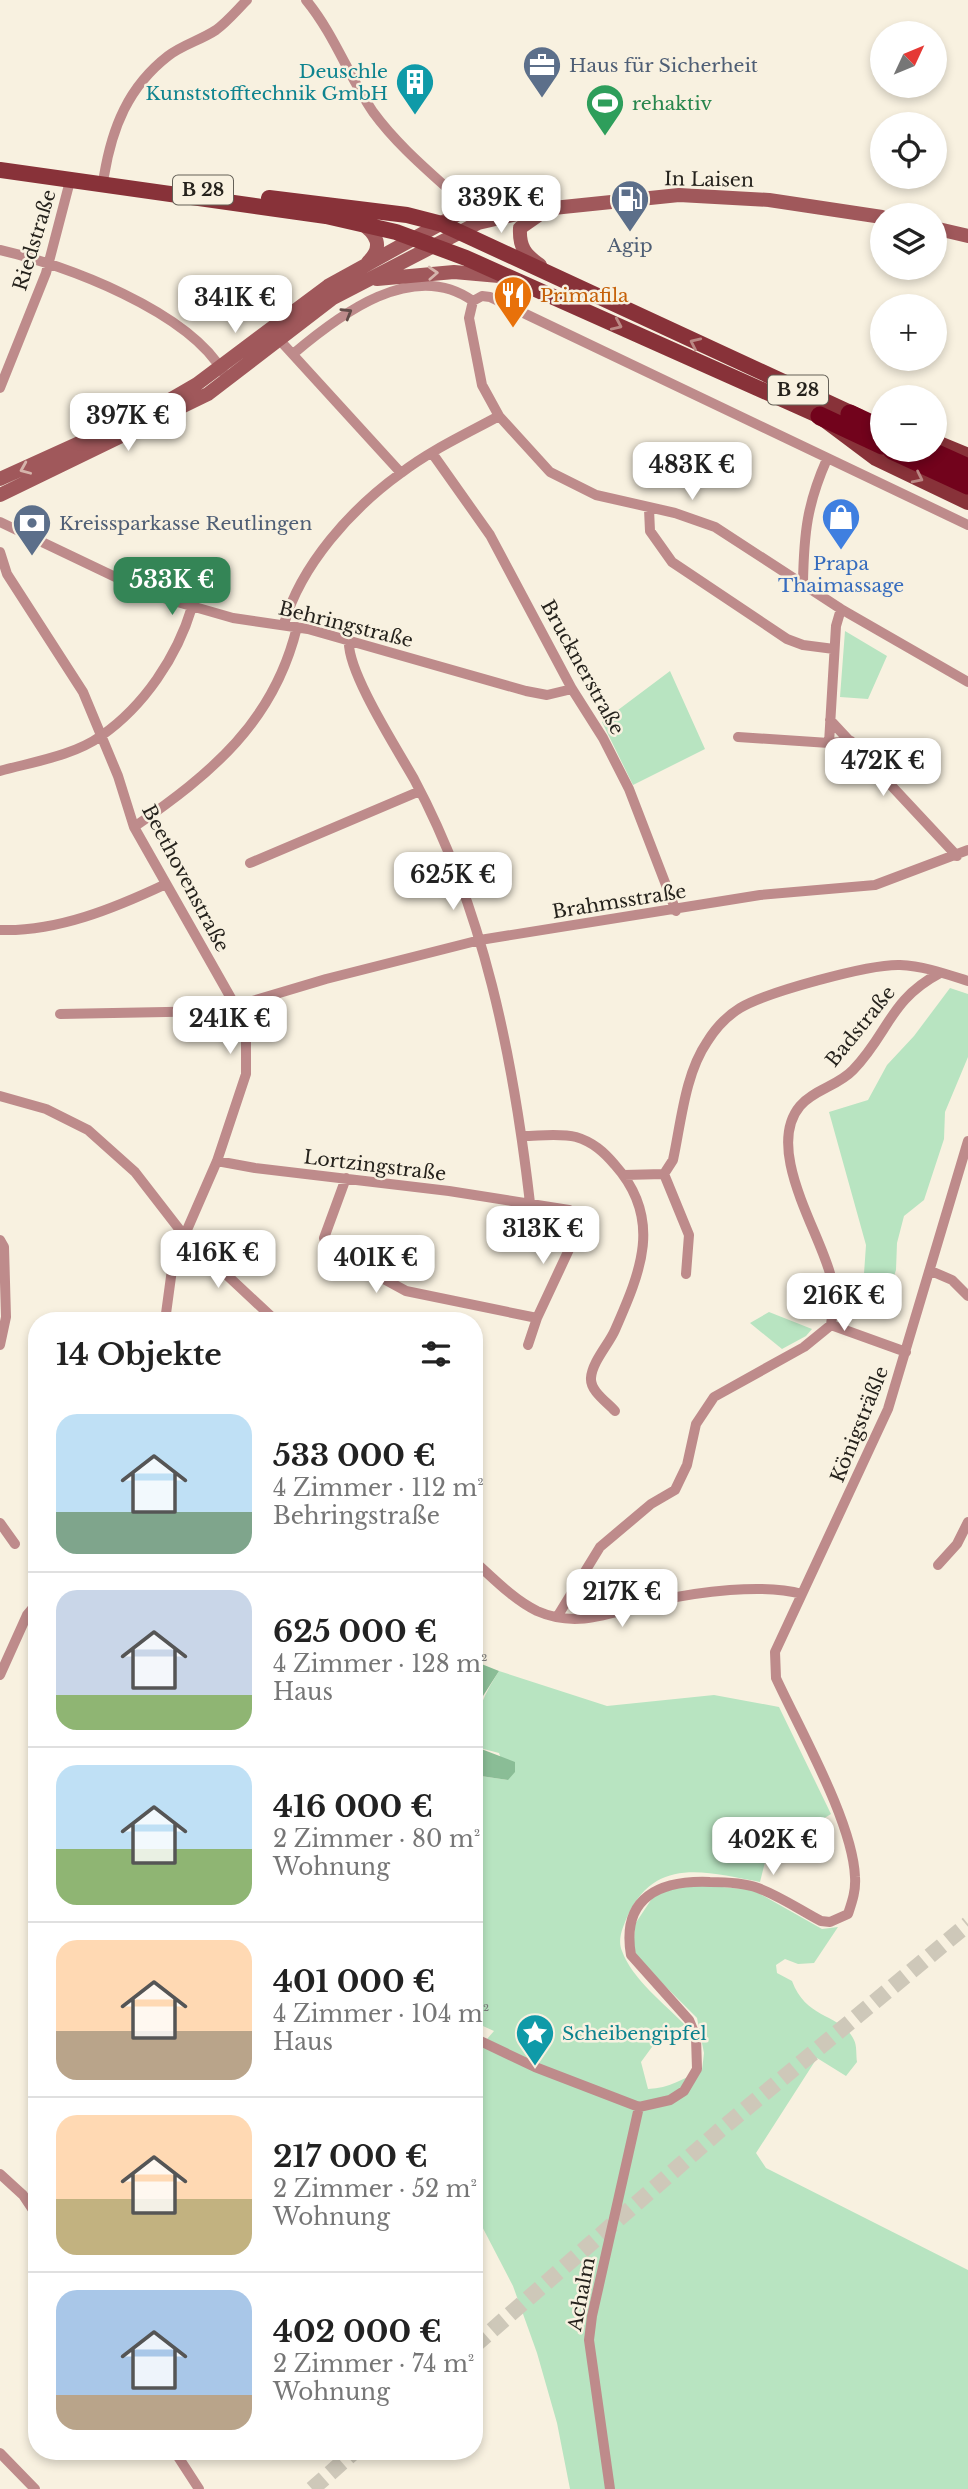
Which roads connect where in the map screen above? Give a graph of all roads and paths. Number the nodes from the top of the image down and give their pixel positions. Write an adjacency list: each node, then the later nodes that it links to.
1 (247, 0): 5 (street)
2 (306, 0): 7 (street)
3 (0, 160): 5 (main road, B 28)
4 (0, 170): 6 (main road, B 28)
5 (104, 176): 12 (main road, B 28)
6 (69, 181): 10 (main road, B 28); 17 (street, Riedstraße)
7 (469, 208): 8 (main road, In Laisen); 12 (main road, In Laisen)
8 (540, 210): 9 (main road, In Laisen); 13 (main road, In Laisen); 18 (main road)
9 (870, 215)
10 (359, 222): 15 (main road, B 28); 19 (main road)
11 (947, 231): 14 (main road)
12 (434, 232): 13 (main road, B 28); 15 (main road, B 28); 19 (main road, In Laisen); 20 (main road, B 28)
13 (460, 232): 18 (main road, B 28)
14 (968, 236)
15 (414, 240): 19 (main road)
16 (0, 250): 17 (street)
17 (49, 261): 24 (street); 25 (street, Riedstraße)
18 (550, 273): 26 (main road, B 28, one-way to 18)
19 (363, 274): 20 (main road, one-way to 20); 22 (main road)
20 (510, 277): 28 (main road, B 28, one-way to 28)
21 (474, 301): 23 (street, one-way to 21); 27 (street); 35 (street)
22 (276, 335): 23 (street); 24 (main road)
23 (293, 354): 39 (street)
24 (223, 375): 40 (main road, one-way to 40); 42 (main road)
25 (0, 388)
26 (850, 414): 29 (main road); 30 (highway, B 28)
27 (499, 416): 33 (street); 44 (street)
28 (820, 416): 31 (highway, B 28); 43 (main road, one-way to 43)
29 (870, 420)
30 (870, 423)
31 (870, 439)
32 (947, 447): 34 (main road)
33 (432, 453): 39 (street); 56 (street, Brucknerstraße)
34 (968, 456)
35 (827, 459): 46 (street); 48 (street)
36 (947, 459): 38 (highway)
37 (918, 462): 41 (highway)
38 (968, 468)
39 (401, 473): 51 (street)
40 (0, 480)
41 (968, 485)
42 (0, 495)
43 (968, 502)
44 (649, 509): 48 (street); 54 (street)
45 (0, 522): 49 (street, Behringstraße)
46 (968, 525)
47 (0, 553): 58 (street, Beethovenstraße)
48 (803, 582): 50 (street)
49 (192, 607): 51 (street, Behringstraße); 58 (street)
50 (841, 608): 54 (street); 55 (street)
51 (284, 624): 52 (street, Behringstraße)
52 (297, 627): 53 (street, Behringstraße); 64 (street)
53 (349, 640): 56 (street, Behringstraße); 63 (street)
54 (834, 649): 57 (street)
55 (968, 682)
56 (572, 689): 69 (street, Brucknerstraße)
57 (830, 720): 60 (street); 61 (street)
58 (100, 737): 62 (street); 64 (street, Beethovenstraße)
59 (738, 737): 61 (street)
60 (851, 741): 61 (street); 66 (street)
61 (829, 743)
62 (0, 771)
63 (420, 791): 67 (street); 71 (street)
64 (134, 827): 68 (street, Beethovenstraße)
65 (968, 850): 66 (street, Brahmsstraße)
66 (957, 856): 69 (street, Brahmsstraße)
67 (250, 863)
68 (166, 884): 70 (street); 74 (street, Beethovenstraße)
69 (676, 911): 71 (street, Brahmsstraße)
70 (0, 930)
71 (480, 940): 74 (street, Brahmsstraße); 77 (street)
72 (940, 972): 73 (street); 80 (street); 92 (street, Badstraße)
73 (968, 981)
74 (236, 1007): 75 (street, Brahmsstraße); 79 (street, Beethovenstraße)
75 (60, 1014)
76 (0, 1096): 84 (street)
77 (523, 1136): 81 (street); 83 (street)
78 (968, 1141): 86 (street, Königsträßle)
79 (216, 1161): 82 (street, Lortzingstraße); 84 (street, Beethovenstraße)
80 (664, 1174): 81 (street); 87 (street)
81 (624, 1175): 96 (street)
82 (346, 1178): 83 (street, Lortzingstraße); 91 (street)
83 (530, 1203): 91 (street, Lortzingstraße)
84 (183, 1234): 89 (street, Beethovenstraße); 90 (street)
85 (0, 1240): 93 (street)
86 (931, 1271): 88 (street); 95 (street, Königsträßle)
87 (686, 1273)
88 (968, 1296)
89 (166, 1312)
90 (266, 1312)
91 (537, 1318): 94 (street)
92 (831, 1325): 95 (street); 104 (street)
93 (0, 1345)
94 (527, 1345)
95 (906, 1352): 102 (street, Königsträßle)
96 (615, 1411)
97 (968, 1522): 100 (street)
98 (0, 1524): 99 (street)
99 (15, 1544)
100 (938, 1565)
101 (483, 1568): 104 (street)
102 (802, 1594): 104 (street); 107 (street, Königsträßle)
103 (28, 1614): 105 (street)
104 (557, 1617)
105 (0, 1675)
106 (483, 2042): 107 (street)
107 (639, 2107): 114 (street, Achalm)
108 (0, 2174): 109 (street)
109 (28, 2202)
110 (0, 2453): 112 (street)
111 (180, 2460): 113 (street)
112 (35, 2489)
113 (199, 2489)
114 (610, 2489)

